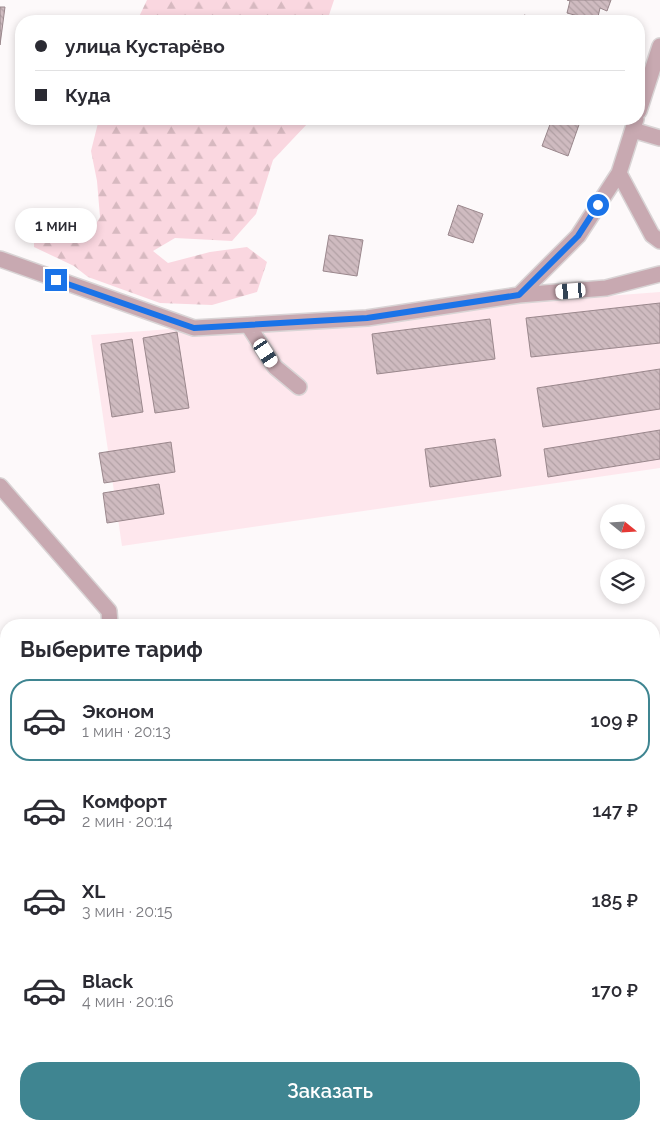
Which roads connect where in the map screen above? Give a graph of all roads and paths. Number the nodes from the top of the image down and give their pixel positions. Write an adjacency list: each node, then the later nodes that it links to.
1 (660, 46): 2 (street)
2 (645, 92)
3 (634, 125): 6 (street)
4 (636, 125): 5 (street)
5 (660, 138)
6 (618, 173): 7 (street); 10 (street)
7 (660, 241)
8 (0, 260): 11 (street)
9 (660, 274): 10 (street)
10 (519, 295): 11 (street)
11 (248, 325): 12 (street)
12 (299, 386)
13 (0, 486): 14 (street)
14 (110, 619)

